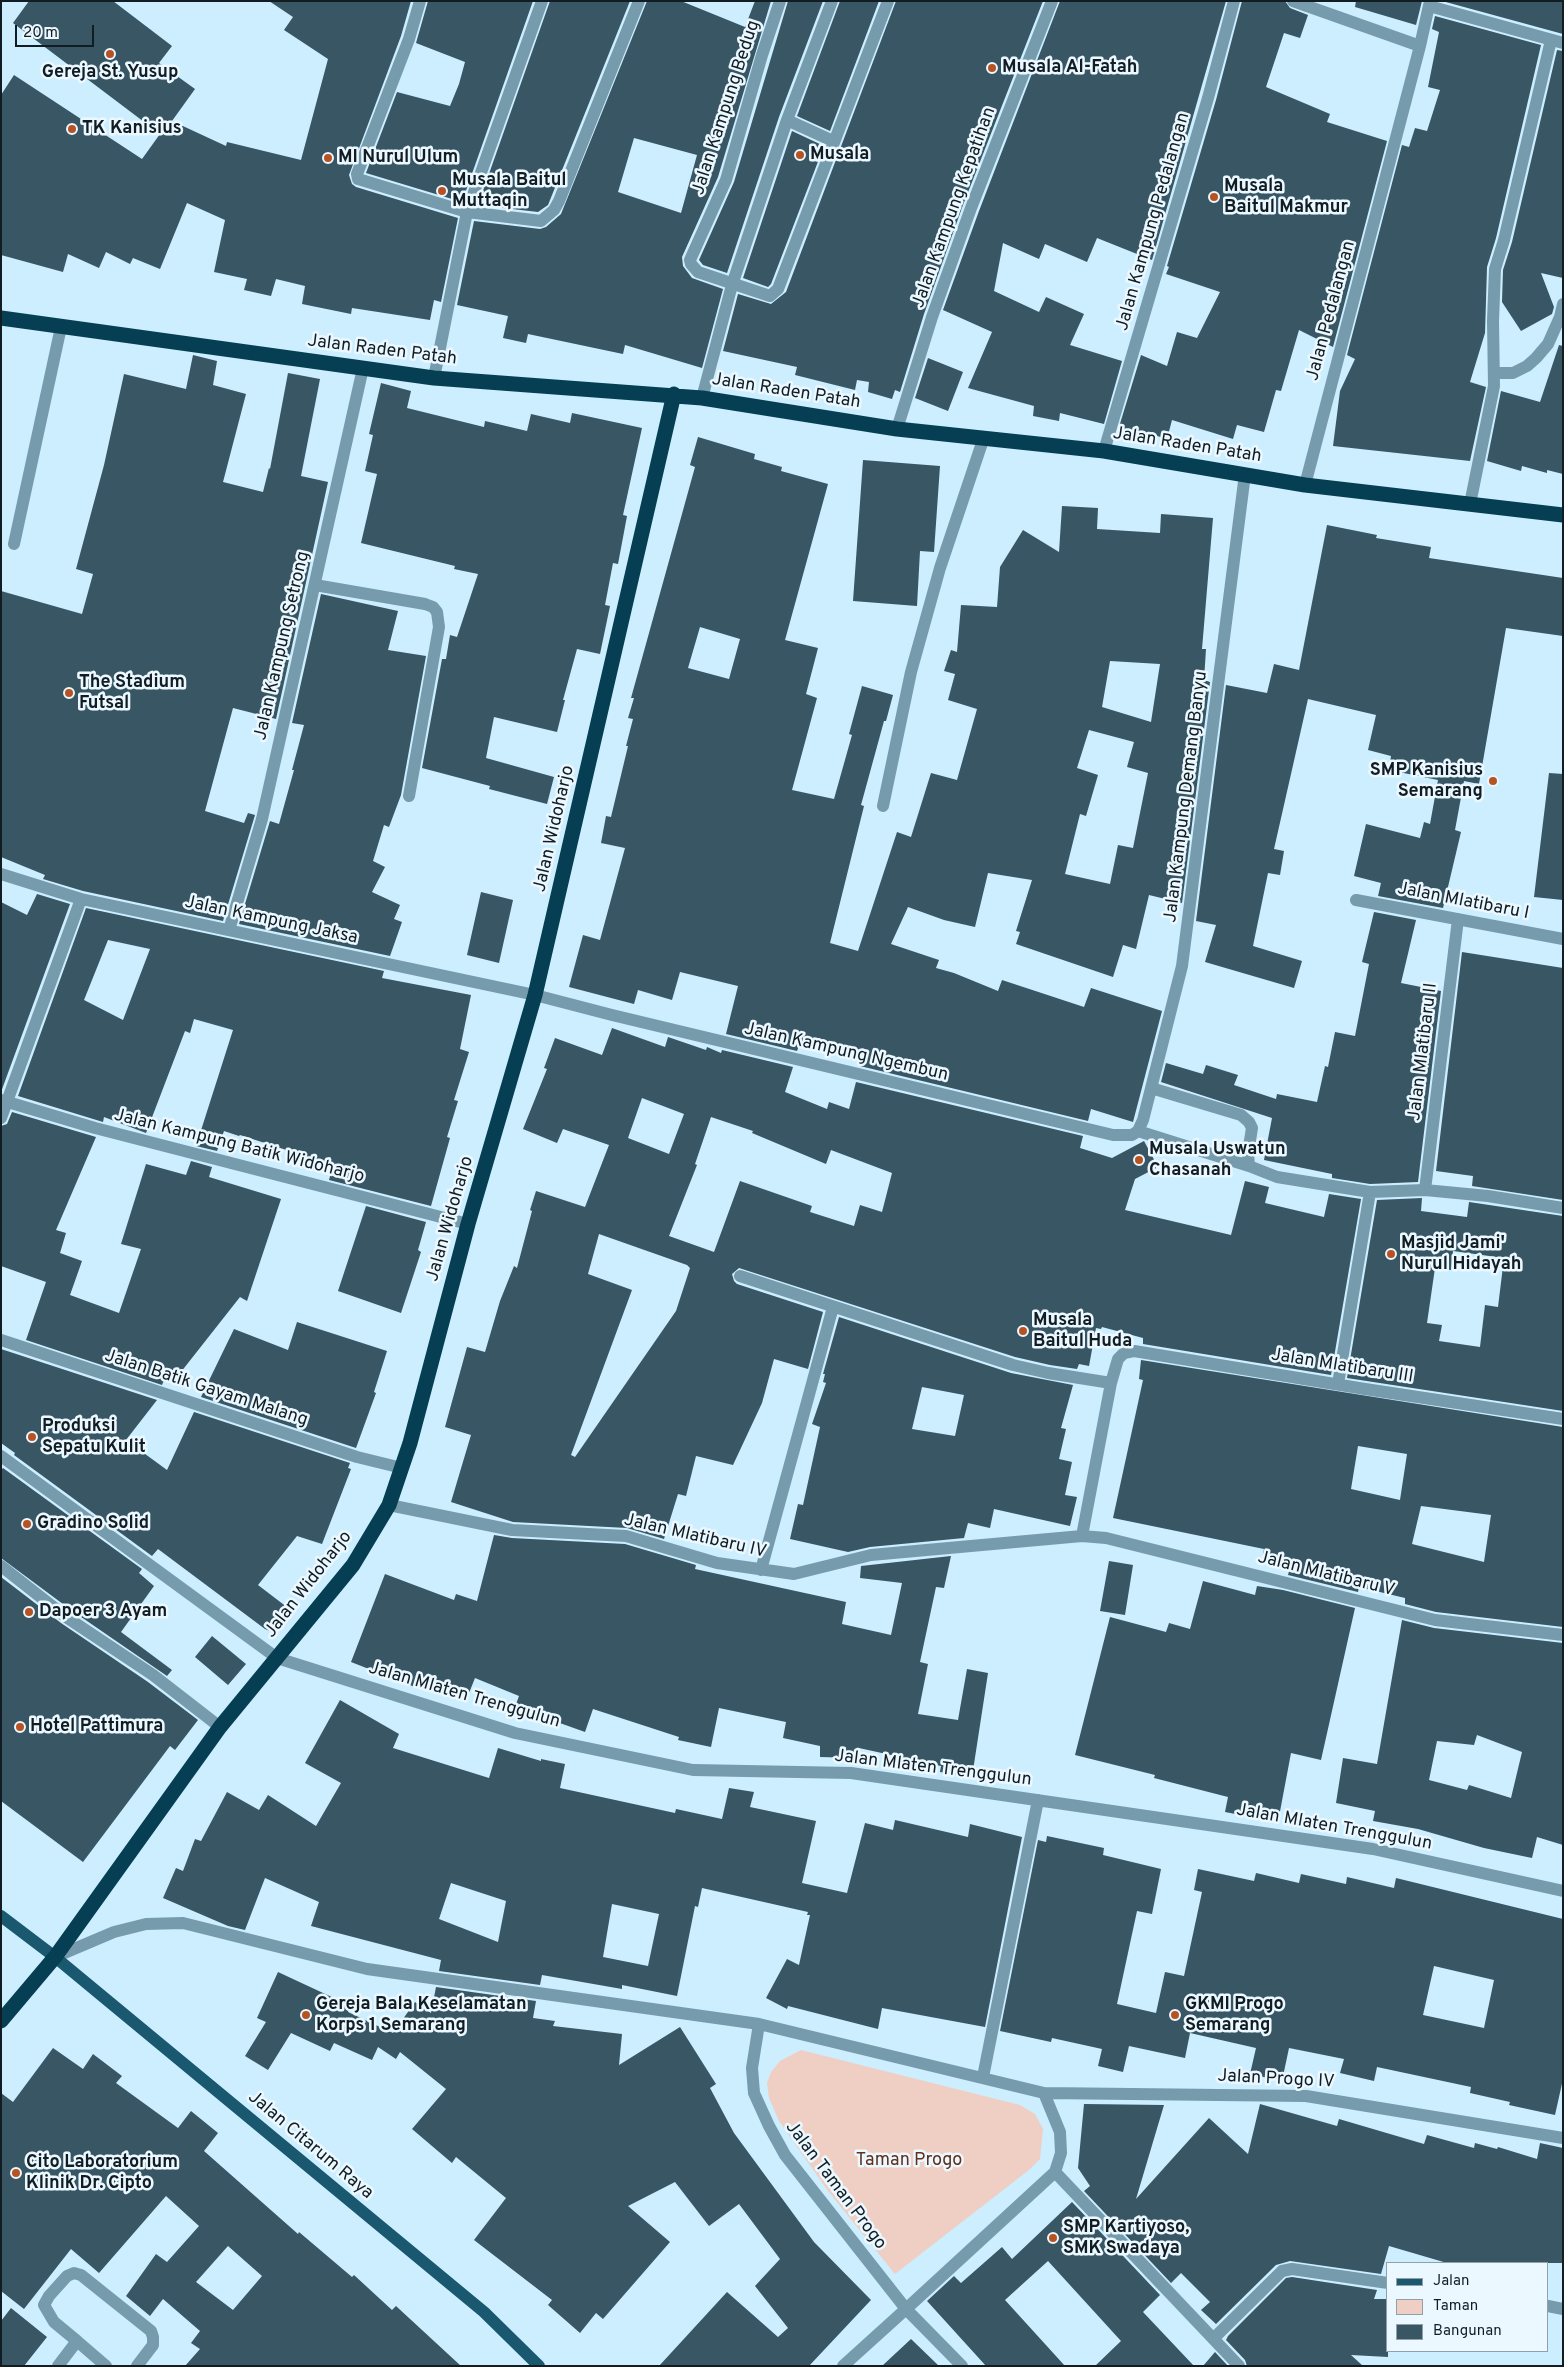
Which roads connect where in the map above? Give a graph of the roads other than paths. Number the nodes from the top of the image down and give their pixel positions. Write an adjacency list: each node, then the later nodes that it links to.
1 (420, 1): 15 (street)
2 (542, 1): 15 (street)
3 (639, 1): 15 (street)
4 (780, 1): 16 (street, Jalan Kampung Bedug)
5 (832, 1): 13 (street)
6 (888, 1): 14 (street, Jalan Kampung Bedug)
7 (1052, 1): 25 (street, Jalan Kampung Kepatihan)
8 (1234, 1): 27 (street, Jalan Kampung Pedalangan)
9 (1293, 1): 12 (street)
10 (1429, 3): 11 (street); 12 (street, Jalan Pedalangan)
11 (1557, 42): 21 (street)
12 (1420, 46): 29 (street, Jalan Pedalangan)
13 (787, 120): 14 (street); 16 (street)
14 (833, 141): 16 (street, Jalan Kampung Bedug)
15 (467, 212): 22 (street)
16 (732, 284): 24 (street)
17 (1563, 304): 21 (street)
18 (1, 318): 19 (highway, Jalan Raden Patah)
19 (61, 327): 20 (highway, Jalan Raden Patah); 32 (street)
20 (364, 368): 22 (highway, Jalan Raden Patah); 33 (street, Jalan Kampung Setrong)
21 (1494, 373): 30 (street)
22 (434, 378): 23 (highway, Jalan Raden Patah)
23 (674, 394): 24 (highway, Jalan Raden Patah); 42 (highway, Jalan Widoharjo)
24 (702, 398): 25 (highway, Jalan Raden Patah)
25 (897, 429): 26 (highway, Jalan Raden Patah)
26 (983, 440): 27 (highway, Jalan Raden Patah); 35 (street)
27 (1104, 451): 28 (highway, Jalan Raden Patah)
28 (1245, 474): 29 (highway, Jalan Raden Patah); 43 (street, Jalan Kampung Demang Banyu)
29 (1305, 485): 30 (highway, Jalan Raden Patah)
30 (1470, 504): 31 (highway, Jalan Raden Patah)
31 (1563, 514)
32 (14, 544)
33 (315, 585): 34 (street); 40 (street, Jalan Kampung Setrong)
34 (409, 796)
35 (883, 806)
36 (1, 874): 37 (street, Jalan Kampung Jaksa)
37 (80, 899): 40 (street, Jalan Kampung Jaksa); 44 (street)
38 (1356, 900): 39 (street, Jalan Mlatibaru I)
39 (1458, 919): 41 (street, Jalan Mlatibaru I); 48 (street, Jalan Mlatibaru II)
40 (230, 930): 42 (street, Jalan Kampung Jaksa)
41 (1563, 939)
42 (535, 995): 46 (street, Jalan Kampung Ngembun); 51 (highway, Jalan Widoharjo)
43 (1150, 1088): 46 (street, Jalan Kampung Demang Banyu); 47 (street)
44 (4, 1101): 45 (street); 51 (street, Jalan Kampung Batik Widoharjo)
45 (1, 1118)
46 (1140, 1125): 47 (street)
47 (1249, 1166): 49 (street)
48 (1425, 1190): 49 (street); 50 (street)
49 (1370, 1192): 56 (street)
50 (1563, 1208)
51 (468, 1224): 59 (highway, Jalan Widoharjo)
52 (740, 1276): 53 (street)
53 (833, 1307): 55 (street); 63 (street)
54 (1, 1340): 59 (street, Jalan Batik Gayam Malang)
55 (1112, 1383): 56 (street, Jalan Mlatibaru III); 61 (street)
56 (1338, 1384): 57 (street, Jalan Mlatibaru III)
57 (1563, 1418)
58 (1, 1456): 65 (street, Jalan Mlaten Trenggulun)
59 (402, 1468): 60 (highway, Jalan Widoharjo)
60 (389, 1504): 63 (street, Jalan Mlatibaru IV); 65 (highway, Jalan Widoharjo)
61 (1082, 1536): 63 (street, Jalan Mlatibaru IV); 64 (street, Jalan Mlatibaru V)
62 (1, 1566): 66 (street)
63 (761, 1570)
64 (1563, 1635)
65 (277, 1658): 66 (highway, Jalan Widoharjo); 67 (street, Jalan Mlaten Trenggulun)
66 (220, 1727): 70 (highway, Jalan Widoharjo)
67 (1038, 1800): 68 (street, Jalan Mlaten Trenggulun); 73 (street)
68 (1563, 1891)
69 (1, 1916): 70 (main road, Jalan Citarum Raya)
70 (55, 1957): 71 (highway, Jalan Widoharjo); 72 (street); 86 (main road, Jalan Citarum Raya)
71 (1, 2021)
72 (759, 2024): 73 (street); 79 (street, Jalan Taman Progo)
73 (983, 2077): 74 (street)
74 (1044, 2093): 75 (street, Jalan Progo IV); 76 (street)
75 (1563, 2138)
76 (1055, 2172): 79 (street); 81 (street)
77 (1386, 2283): 81 (street)
78 (1549, 2306): 80 (street)
79 (906, 2308): 87 (street); 88 (street, Jalan Taman Progo)
80 (1563, 2309)
81 (1214, 2338): 89 (street)
82 (77, 2341): 83 (street); 84 (street); 85 (street)
83 (144, 2364)
84 (58, 2366)
85 (106, 2366)
86 (539, 2366)
87 (844, 2366)
88 (962, 2366)
89 (1239, 2366)

